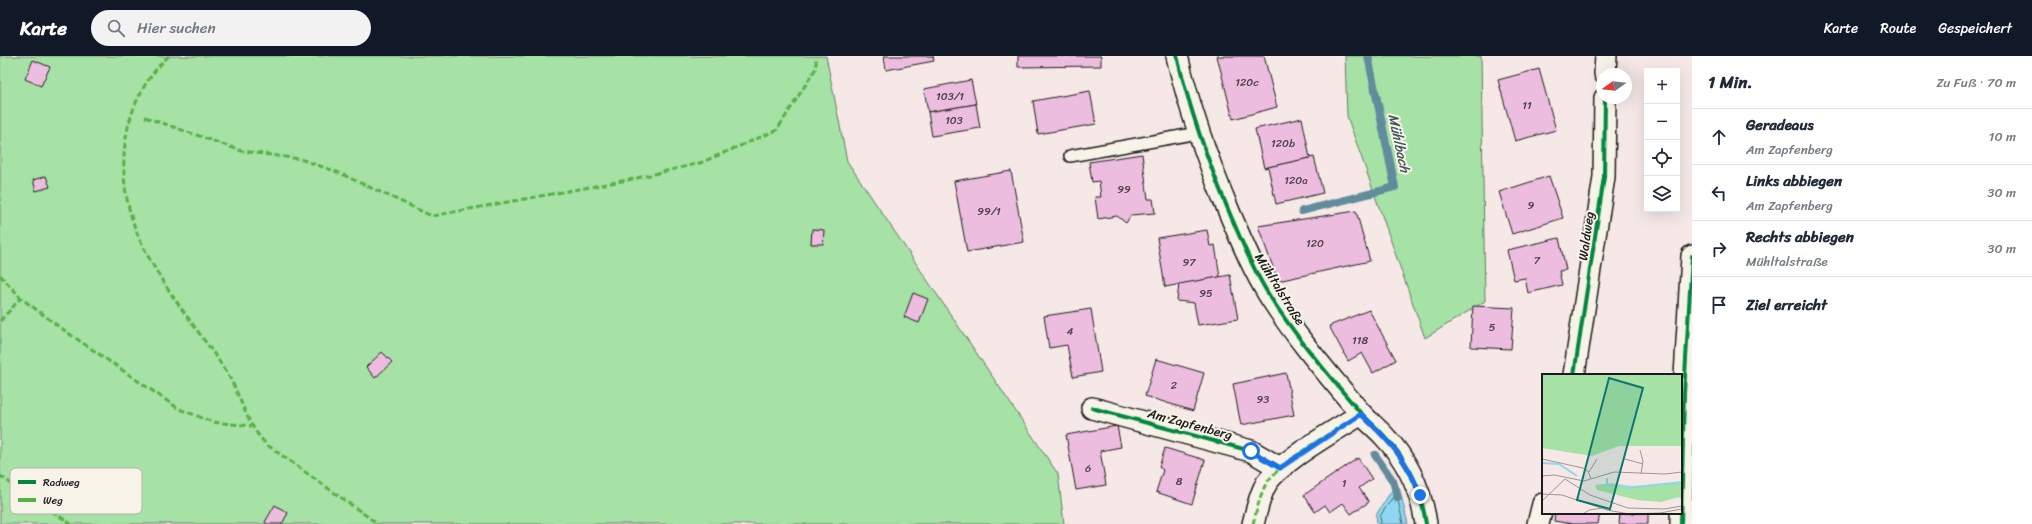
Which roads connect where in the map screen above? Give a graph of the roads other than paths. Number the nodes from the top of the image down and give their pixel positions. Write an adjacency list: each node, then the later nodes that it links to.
1 (1177, 56): 5 (street, Mühltalstraße)
2 (1606, 56): 3 (street)
3 (1605, 68)
4 (1605, 104): 8 (street, Waldweg)
5 (1198, 133): 6 (lane); 10 (street, Mühltalstraße)
6 (1070, 156)
7 (1692, 256): 12 (street)
8 (1574, 374)
9 (1092, 408): 11 (street, Am Zapfenberg)
10 (1361, 414): 11 (street); 16 (street, Mühltalstraße)
11 (1280, 468): 15 (street)
12 (1682, 480)
13 (1542, 508): 17 (street)
14 (1681, 514): 18 (street)
15 (1253, 524)
16 (1426, 524)
17 (1538, 524)
18 (1681, 524)

